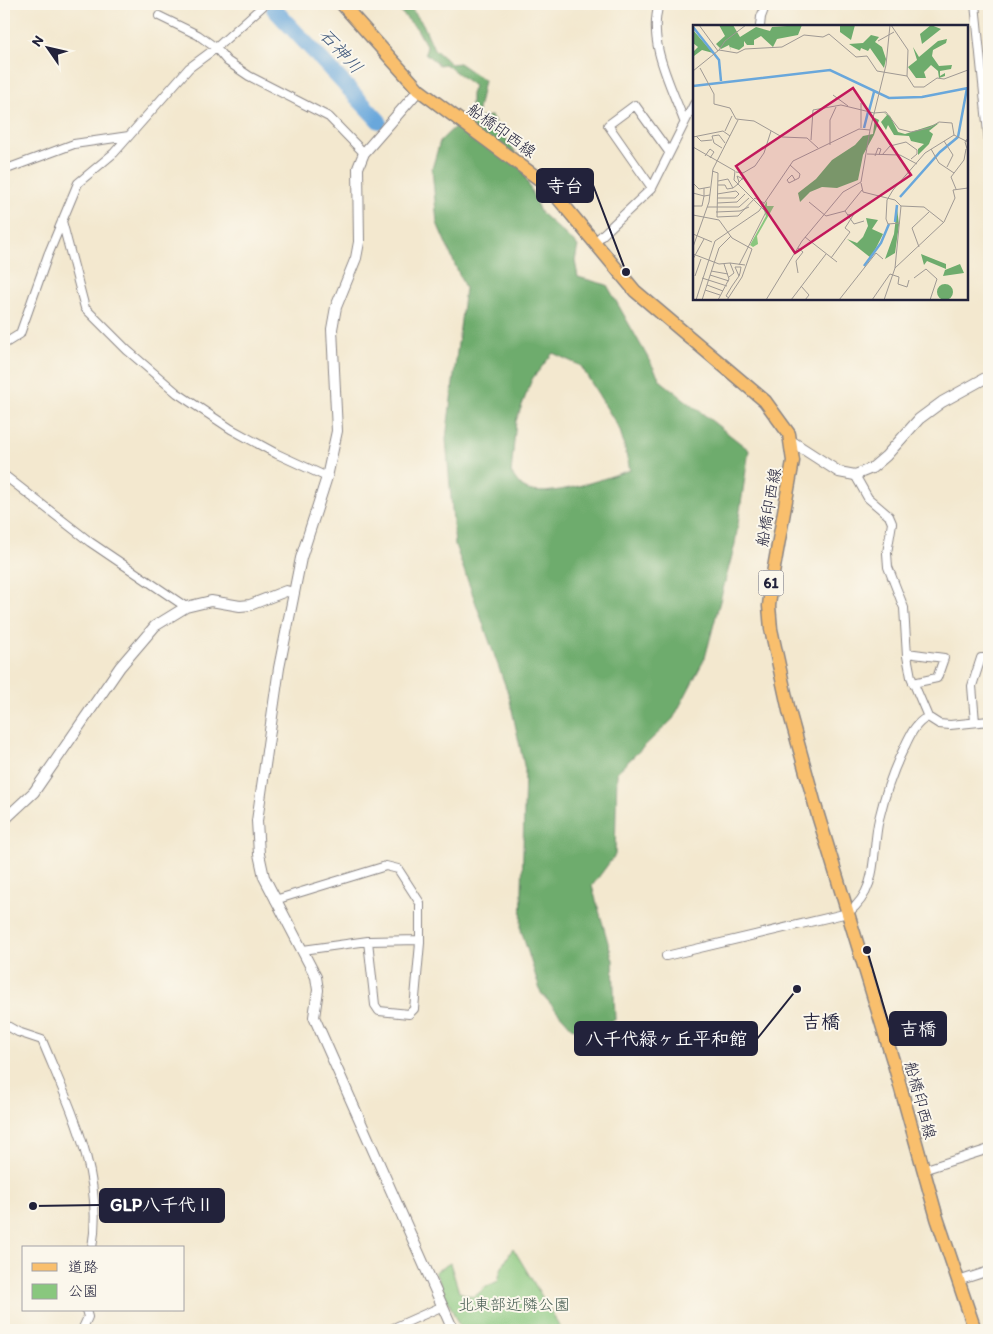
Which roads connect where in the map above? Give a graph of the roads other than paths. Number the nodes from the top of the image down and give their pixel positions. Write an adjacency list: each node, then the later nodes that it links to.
1 (265, 4): 8 (street)
2 (342, 4): 9 (main road, 船橋印西線 / 61)
3 (659, 4): 11 (street)
4 (766, 4): 7 (street)
5 (975, 4): 13 (street)
6 (158, 16): 8 (street)
7 (760, 25)
8 (216, 48): 12 (street); 14 (street)
9 (419, 90): 14 (street); 19 (main road, 船橋印西線 / 61)
10 (693, 106): 11 (street)
11 (684, 121): 15 (street)
12 (129, 136): 16 (street); 18 (street)
13 (989, 143)
14 (364, 152): 25 (street)
15 (669, 152): 17 (street); 17 (street)
16 (4, 170)
17 (652, 188): 19 (street)
18 (62, 221): 20 (street); 25 (street)
19 (595, 242): 22 (main road, 船橋印西線 / 61)
20 (4, 344)
21 (989, 376): 24 (street)
22 (791, 441): 24 (street); 36 (main road, 船橋印西線 / 61)
23 (4, 475): 27 (street)
24 (855, 475): 28 (street)
25 (328, 477): 26 (street)
26 (294, 593): 27 (street); 35 (street)
27 (186, 607): 34 (street)
28 (907, 652): 30 (street); 30 (street)
29 (989, 658): 33 (street)
30 (913, 683): 31 (street)
31 (928, 717): 33 (street); 36 (street)
32 (989, 721): 33 (street)
33 (975, 722)
34 (4, 820)
35 (274, 900): 37 (street); 39 (street)
36 (848, 913): 40 (street); 43 (main road, 船橋印西線 / 61)
37 (420, 940): 38 (street); 38 (street)
38 (368, 941): 39 (street)
39 (303, 950): 47 (street)
40 (666, 956)
41 (4, 1024): 44 (street)
42 (989, 1148): 43 (street)
43 (923, 1170): 46 (main road, 船橋印西線 / 61)
44 (92, 1246)
45 (989, 1271): 46 (street)
46 (958, 1282): 52 (main road, 船橋印西線 / 61)
47 (443, 1306): 50 (street); 51 (street)
48 (87, 1312): 49 (street)
49 (82, 1330)
50 (389, 1330)
51 (453, 1330)
52 (975, 1330)

